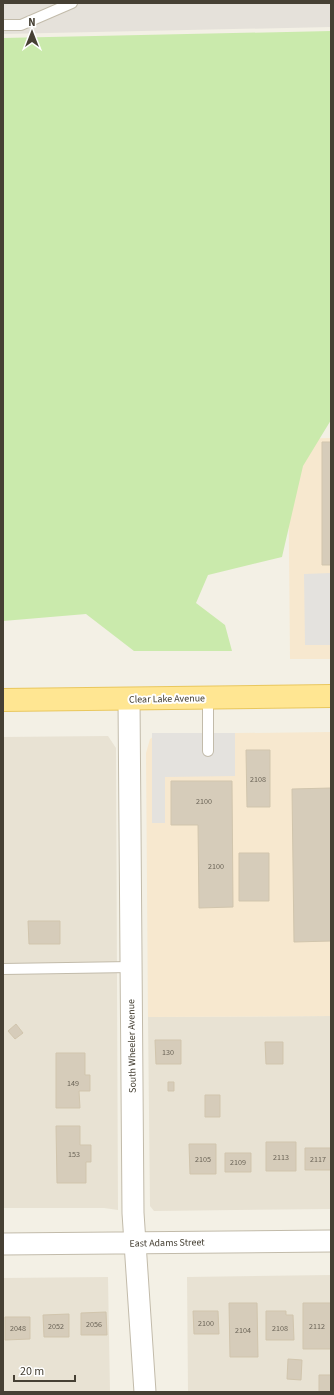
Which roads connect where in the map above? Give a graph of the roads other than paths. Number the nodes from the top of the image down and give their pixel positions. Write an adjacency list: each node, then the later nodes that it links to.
1 (72, 3): 2 (lane)
2 (3, 25)
3 (331, 696): 4 (main road, Clear Lake Avenue)
4 (208, 698): 5 (main road, Clear Lake Avenue); 7 (lane)
5 (129, 699): 6 (main road, Clear Lake Avenue); 8 (street, South Wheeler Avenue)
6 (3, 700)
7 (208, 751)
8 (131, 967): 9 (lane); 12 (street, South Wheeler Avenue)
9 (3, 969)
10 (331, 1241): 12 (street, East Adams Street)
11 (3, 1244): 12 (street, East Adams Street)
12 (136, 1244): 13 (street, South Wheeler Avenue)
13 (145, 1392)

